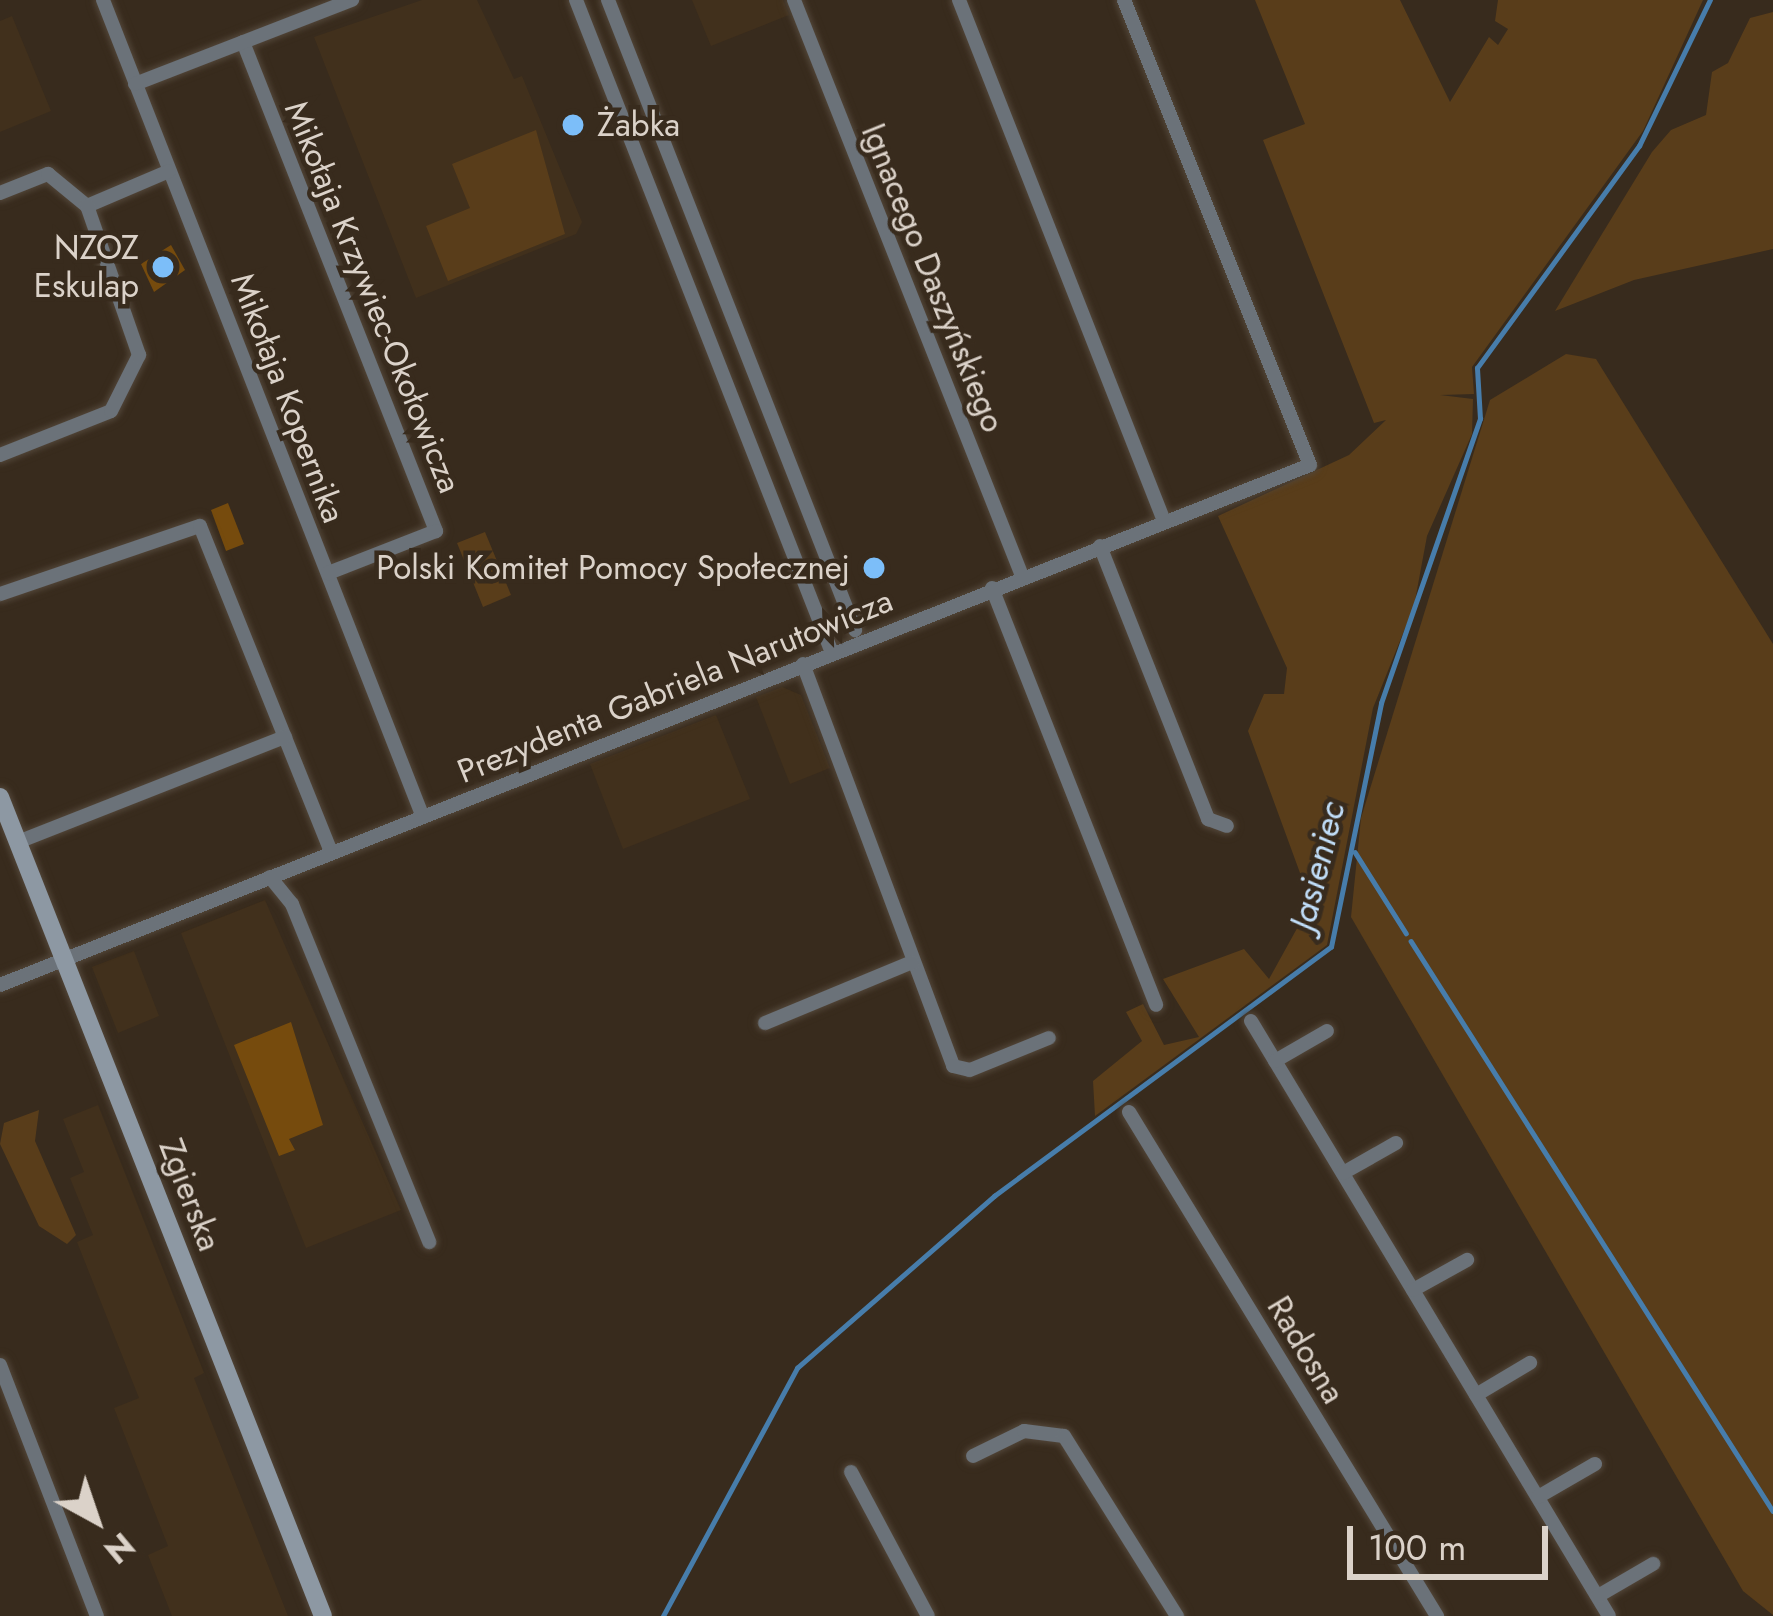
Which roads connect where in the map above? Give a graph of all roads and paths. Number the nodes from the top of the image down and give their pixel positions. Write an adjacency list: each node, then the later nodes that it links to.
1 (103, 0): 9 (street, Mikołaja Kopernika)
2 (352, 0): 8 (street)
3 (576, 0): 14 (street)
4 (608, 0): 13 (street)
5 (794, 0): 19 (street, Ignacego Daszyńskiego)
6 (959, 0): 16 (street)
7 (1124, 0): 16 (street, Prezydenta Gabriela Narutowicza)
8 (243, 42): 9 (street); 18 (street, Mikołaja Krzywiec-Okołowicza)
9 (135, 84): 10 (street, Mikołaja Kopernika)
10 (170, 171): 12 (street); 18 (street, Mikołaja Kopernika)
11 (0, 194): 12 (street)
12 (87, 206): 15 (street)
13 (689, 208): 14 (street); 20 (street)
14 (660, 220): 23 (street)
15 (0, 455)
16 (1164, 521): 17 (street, Prezydenta Gabriela Narutowicza)
17 (1100, 546): 19 (street, Prezydenta Gabriela Narutowicza); 30 (street)
18 (328, 573): 29 (street, Mikołaja Kopernika)
19 (1022, 576): 21 (street, Prezydenta Gabriela Narutowicza)
20 (837, 583): 23 (street); 24 (street)
21 (992, 588): 25 (street, Prezydenta Gabriela Narutowicza); 37 (street)
22 (0, 593): 27 (street)
23 (808, 595): 25 (street)
24 (855, 630)
25 (832, 653): 26 (street, Prezydenta Gabriela Narutowicza)
26 (803, 664): 29 (street, Prezydenta Gabriela Narutowicza); 35 (street)
27 (286, 737): 31 (street); 32 (street)
28 (0, 797): 31 (main road, Zgierska)
29 (422, 815): 32 (street, Prezydenta Gabriela Narutowicza)
30 (1227, 826)
31 (18, 842): 34 (main road, Zgierska)
32 (331, 852): 33 (street, Prezydenta Gabriela Narutowicza)
33 (270, 877): 34 (street, Prezydenta Gabriela Narutowicza); 46 (street)
34 (65, 959): 36 (street, Prezydenta Gabriela Narutowicza); 59 (main road, Zgierska)
35 (912, 962): 39 (street); 41 (street)
36 (0, 985)
37 (1156, 1005)
38 (1251, 1021): 42 (street)
39 (765, 1023)
40 (1327, 1031): 42 (street)
41 (1049, 1038)
42 (1275, 1060): 45 (street)
43 (1129, 1112): 62 (street, Radosna)
44 (1396, 1143): 45 (street)
45 (1343, 1173): 48 (street)
46 (429, 1242)
47 (1467, 1260): 48 (street)
48 (1413, 1290): 51 (street)
49 (1530, 1363): 51 (street)
50 (0, 1365): 58 (street)
51 (1476, 1395): 55 (street)
52 (974, 1456): 61 (street)
53 (1595, 1464): 55 (street)
54 (851, 1472): 60 (street)
55 (1538, 1497): 57 (street)
56 (1653, 1564): 57 (street)
57 (1598, 1596): 63 (street)
58 (97, 1616)
59 (323, 1616)
60 (928, 1616)
61 (1177, 1616)
62 (1436, 1616)
63 (1610, 1616)

